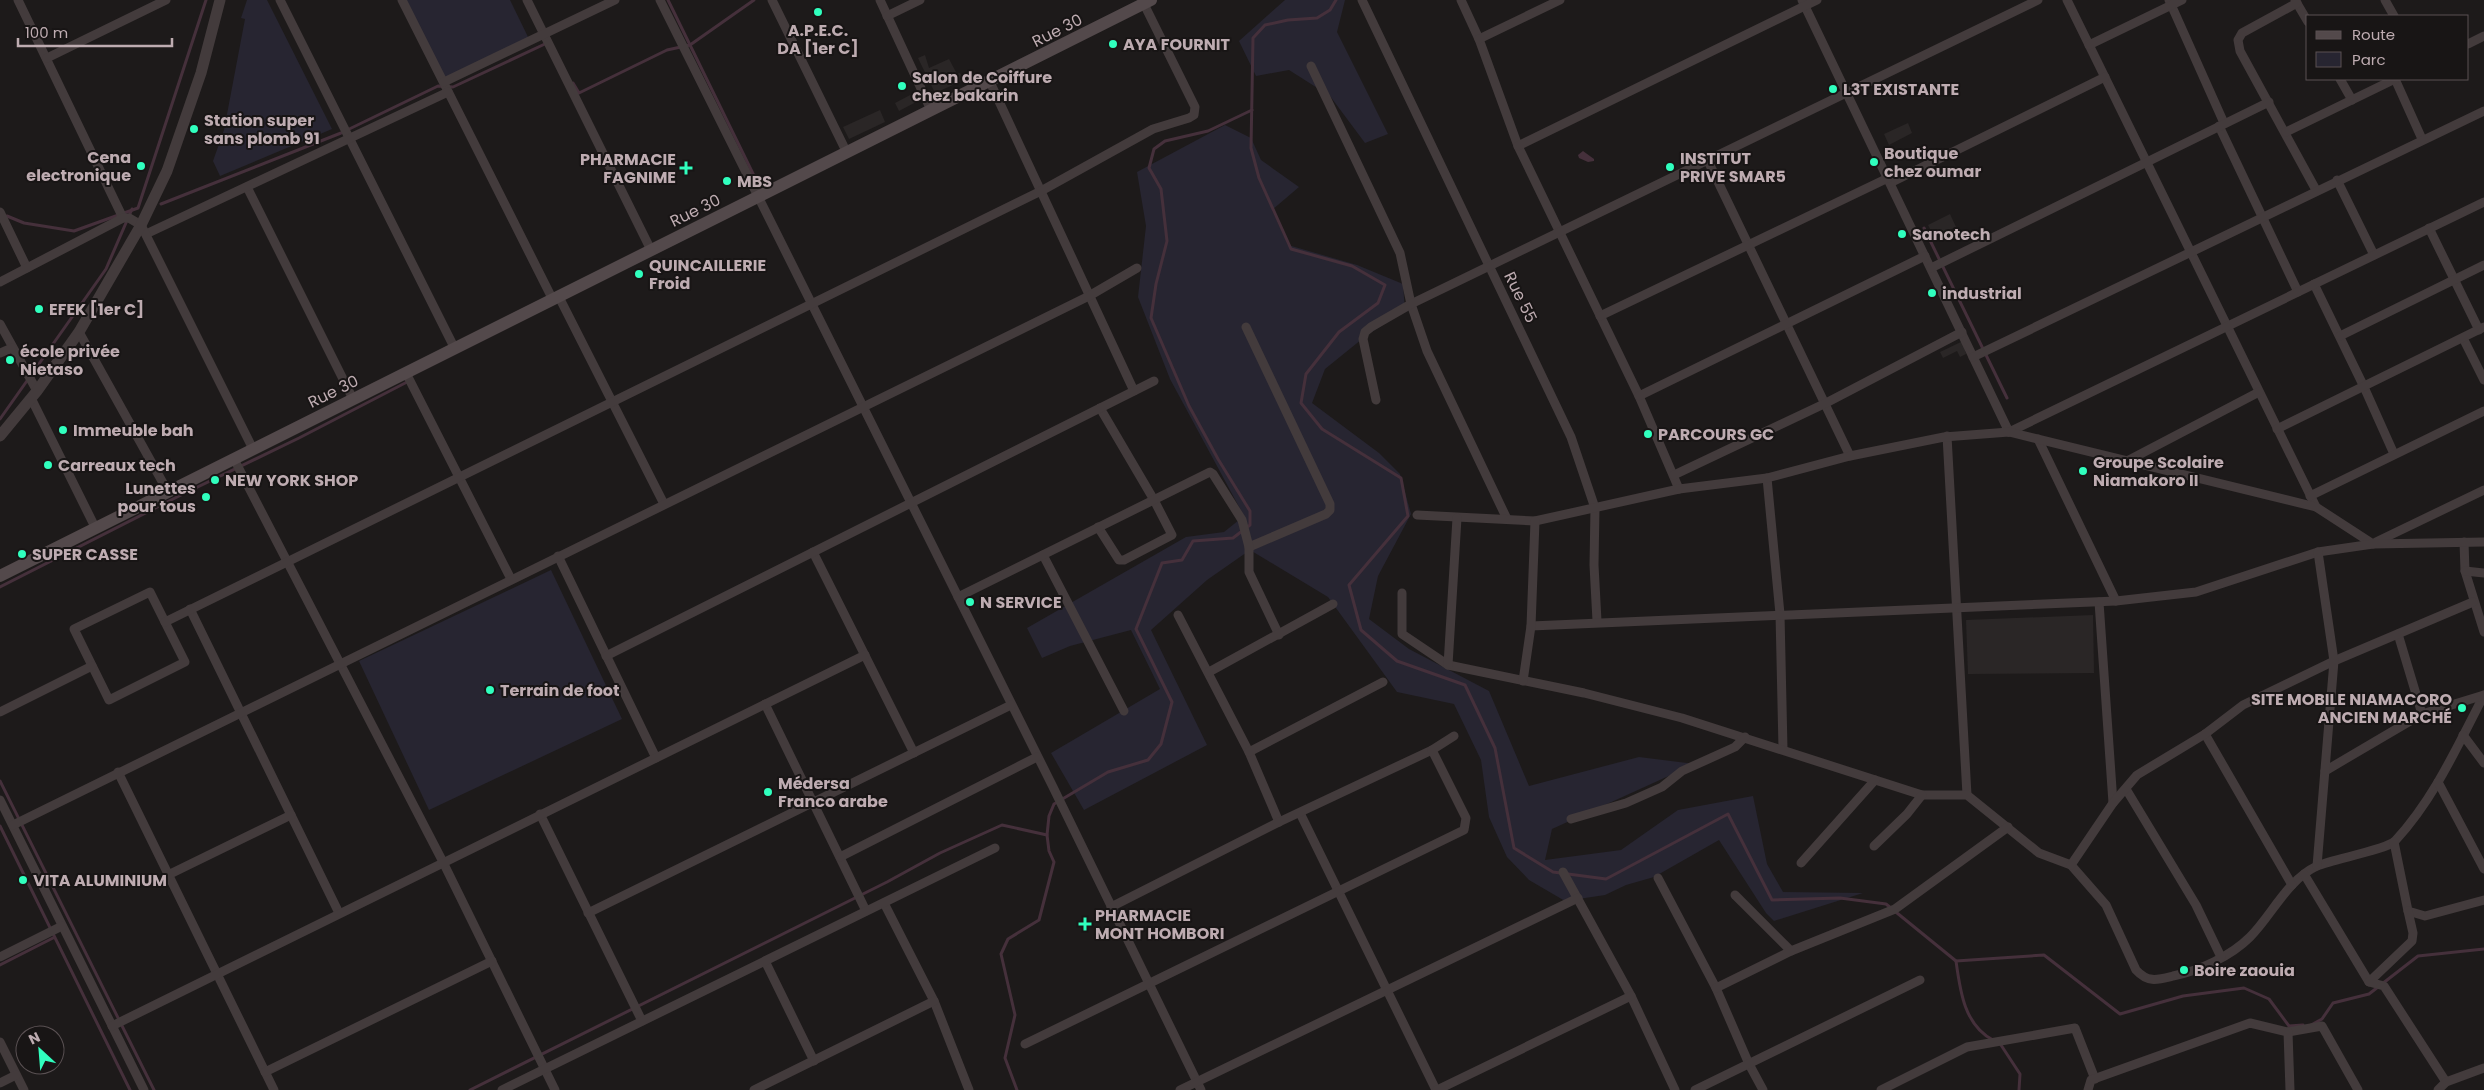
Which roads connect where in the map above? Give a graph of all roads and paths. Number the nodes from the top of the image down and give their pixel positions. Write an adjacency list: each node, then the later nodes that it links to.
1 (18, 0): 32 (street)
2 (166, 0): 32 (street)
3 (220, 0): 64 (street)
4 (280, 0): 47 (street)
5 (402, 0): 39 (street)
6 (528, 0): 29 (street)
7 (615, 0): 29 (street)
8 (660, 0): 58 (street)
9 (772, 0): 50 (street)
10 (880, 0): 25 (street)
11 (920, 0): 25 (street)
12 (1362, 0): 72 (street, Rue 55)
13 (1461, 0): 28 (street)
14 (1560, 0): 28 (street)
15 (1817, 0): 22 (street)
16 (2038, 0): 40 (street)
17 (2067, 0): 31 (street)
18 (2182, 0): 23 (street)
19 (2385, 0): 24 (street)
20 (1146, 1): 38 (main road, Rue 30); 57 (street)
21 (2296, 2): 26 (street); 42 (street)
22 (1803, 3): 40 (street); 49 (street)
23 (2170, 3): 31 (street); 45 (street)
24 (2393, 15)
25 (887, 16): 43 (street)
26 (2306, 19)
27 (2484, 36): 30 (street)
28 (1478, 39): 49 (street)
29 (548, 40): 39 (street); 67 (street)
30 (2469, 44)
31 (2089, 45): 34 (street)
32 (47, 58): 62 (street)
33 (1311, 66): 83 (street)
34 (2105, 76): 52 (street); 54 (street)
35 (2341, 80): 41 (street)
36 (2393, 80): 41 (street)
37 (2395, 80): 48 (street)
38 (990, 82): 43 (main road, Rue 30); 57 (street)
39 (446, 87): 47 (street); 81 (street)
40 (1847, 93): 51 (street); 54 (street)
41 (2352, 100): 46 (street)
42 (2269, 102): 45 (street); 46 (street)
43 (931, 110): 50 (main road, Rue 30)
44 (2484, 110): 48 (street)
45 (2222, 125): 52 (street); 61 (street)
46 (2286, 132): 56 (street)
47 (347, 134): 55 (street); 95 (street)
48 (2422, 139): 53 (street)
49 (1518, 146): 65 (street)
50 (847, 153): 58 (main road, Rue 30)
51 (1708, 161): 65 (street); 66 (street)
52 (2146, 162): 68 (street); 75 (street)
53 (2338, 180): 56 (street); 69 (street)
54 (1889, 181): 66 (street); 70 (street)
55 (247, 187): 64 (street); 106 (street)
56 (2316, 190): 61 (street)
57 (1041, 191): 80 (street); 82 (street)
58 (759, 197): 67 (main road, Rue 30); 82 (street)
59 (2484, 202): 63 (street)
60 (0, 212): 73 (street)
61 (2263, 216): 68 (street); 79 (street)
62 (123, 218): 64 (street); 73 (street)
63 (2429, 228): 69 (street); 76 (street)
64 (144, 230): 90 (street); 118 (street)
65 (1560, 233): 72 (street); 84 (street)
66 (1749, 245): 84 (street); 86 (street)
67 (652, 250): 81 (main road, Rue 30)
68 (2190, 252): 88 (street); 97 (street)
69 (2374, 255): 78 (street)
70 (1925, 256): 75 (street); 86 (street)
71 (2484, 265): 76 (street)
72 (1490, 267): 83 (street); 133 (street, Rue 55)
73 (27, 268): 77 (street)
74 (1137, 268): 80 (street)
75 (1931, 268): 91 (street)
76 (2455, 280): 89 (street); 92 (street)
77 (0, 282)
78 (2314, 284): 79 (street); 92 (street)
79 (2298, 292): 88 (street)
80 (1089, 296): 102 (street); 110 (street)
81 (556, 298): 95 (main road, Rue 30); 108 (street)
82 (812, 304): 108 (street); 110 (street)
83 (1411, 304): 107 (street); 137 (street)
84 (1600, 316): 105 (street)
85 (0, 324): 94 (street)
86 (1788, 324): 105 (street); 109 (street)
87 (1246, 327): 144 (street)
88 (2227, 327): 103 (street); 114 (street)
89 (2481, 329): 93 (street)
90 (79, 332): 104 (street); 128 (street)
91 (1962, 332): 97 (street); 109 (street)
92 (2340, 336): 101 (street)
93 (2463, 338): 99 (street); 101 (street)
94 (12, 348): 96 (street); 104 (street)
95 (455, 349): 98 (main road, Rue 30)
96 (0, 353)
97 (1973, 357): 114 (street)
98 (406, 373): 106 (main road, Rue 30); 124 (street)
99 (2484, 380)
100 (1154, 381): 102 (street)
101 (2364, 387): 113 (street); 119 (street)
102 (1134, 391): 111 (street)
103 (2259, 392): 113 (street); 122 (street)
104 (34, 394): 115 (street); 139 (street)
105 (1639, 396): 123 (street)
106 (353, 400): 118 (main road, Rue 30)
107 (1376, 400)
108 (613, 402): 124 (street); 132 (street)
109 (1826, 403): 120 (street); 123 (street)
110 (863, 407): 131 (street); 132 (street)
111 (1100, 408): 130 (street); 131 (street)
112 (2484, 411): 119 (street)
113 (2277, 429): 129 (street)
114 (2009, 432): 116 (street); 117 (street)
115 (0, 436)
116 (1947, 436): 120 (street); 160 (street)
117 (2038, 438): 122 (street); 156 (street)
118 (253, 449): 121 (main road, Rue 30)
119 (2394, 454): 129 (street)
120 (1850, 456): 125 (street)
121 (234, 459): 128 (main road, Rue 30); 149 (street)
122 (2129, 460): 134 (street)
123 (1674, 475): 126 (street)
124 (460, 477): 149 (street); 153 (street)
125 (1766, 478): 126 (street); 162 (street)
126 (1679, 489): 133 (street)
127 (2484, 490): 143 (street)
128 (168, 492): 139 (main road, Rue 30)
129 (2310, 496): 134 (street)
130 (1154, 500): 140 (street); 140 (street); 144 (street)
131 (911, 503): 145 (street); 155 (street)
132 (664, 504): 148 (street)
133 (1595, 508): 138 (street); 164 (street, Rue 55)
134 (2316, 508): 143 (street)
135 (1417, 515): 136 (street)
136 (1457, 518): 137 (street); 174 (street)
137 (1507, 519): 138 (street)
138 (1535, 521): 166 (street)
139 (95, 527): 152 (main road, Rue 30)
140 (1098, 527): 147 (street)
141 (2464, 542): 142 (street); 143 (street); 150 (street)
142 (2484, 542)
143 (2373, 544): 146 (street)
144 (1249, 547): 169 (street)
145 (813, 552): 170 (street); 171 (street)
146 (2318, 552): 156 (street); 172 (street)
147 (1043, 554): 155 (street); 182 (street)
148 (558, 556): 153 (street); 171 (street)
149 (286, 563): 161 (street); 173 (street)
150 (2465, 571): 151 (street); 158 (street)
151 (2484, 573)
152 (0, 576)
153 (512, 579): 173 (street)
154 (1402, 593): 174 (street)
155 (958, 597): 181 (street)
156 (2116, 601): 157 (street)
157 (2098, 602): 160 (street); 206 (street)
158 (2474, 602): 167 (street); 168 (street)
159 (1333, 604): 169 (street)
160 (1957, 608): 162 (street); 203 (street)
161 (190, 610): 165 (street); 184 (street)
162 (1780, 614): 164 (street); 190 (street)
163 (1178, 615): 176 (street)
164 (1597, 621): 166 (street)
165 (165, 622): 175 (street); 175 (street)
166 (1531, 626): 177 (street)
167 (2484, 632)
168 (2398, 634): 172 (street); 185 (street)
169 (1279, 635): 176 (street)
170 (865, 655): 180 (street); 193 (street)
171 (606, 656): 195 (street)
172 (2334, 661): 186 (street); 197 (street)
173 (340, 663): 184 (street); 218 (street)
174 (1448, 665): 177 (street)
175 (92, 666): 183 (street)
176 (1209, 672): 192 (street)
177 (1523, 681): 189 (street)
178 (1383, 682): 192 (street)
179 (2484, 695): 185 (street); 187 (street)
180 (765, 704): 195 (street); 205 (street)
181 (1011, 705): 193 (street); 194 (street)
182 (1124, 711)
183 (0, 712)
184 (241, 712): 198 (street); 209 (street)
185 (2422, 714): 197 (street)
186 (2205, 734): 201 (street); 227 (street)
187 (2462, 735): 196 (street); 200 (street)
188 (1454, 736): 191 (street)
189 (1746, 738): 190 (street); 210 (street)
190 (1783, 749): 199 (street)
191 (1432, 750): 207 (street); 228 (street)
192 (1249, 752): 211 (street)
193 (914, 753): 205 (street)
194 (1037, 757): 217 (street); 233 (street)
195 (656, 758): 208 (street)
196 (2484, 763)
197 (2325, 771): 221 (street)
198 (118, 772): 212 (street); 225 (street)
199 (1875, 780): 202 (street); 219 (street)
200 (2438, 782): 214 (street); 222 (street)
201 (2126, 789): 206 (street); 241 (street)
202 (1922, 795): 203 (street); 215 (street)
203 (1967, 795): 213 (street)
204 (0, 800): 212 (street)
205 (812, 803): 217 (street); 237 (street)
206 (2113, 803): 220 (street)
207 (1300, 812): 211 (street); 228 (street)
208 (540, 814): 218 (street); 237 (street)
209 (291, 815): 225 (street); 236 (street)
210 (1571, 819)
211 (1279, 822): 233 (street)
212 (12, 825): 238 (street)
213 (2008, 827): 220 (street); 239 (street)
214 (2394, 842): 221 (street); 235 (street)
215 (1874, 846)
216 (996, 848): 232 (street)
217 (840, 856): 234 (street)
218 (443, 862): 236 (street); 242 (street)
219 (1801, 863)
220 (2071, 865): 241 (street)
221 (2317, 866): 224 (street)
222 (2484, 869)
223 (1563, 872): 230 (street)
224 (2304, 874): 227 (street); 246 (street)
225 (168, 875): 244 (street)
226 (1658, 878): 248 (street)
227 (2292, 885): 241 (street)
228 (1338, 891): 247 (street); 249 (street)
229 (1735, 895): 239 (street)
230 (1578, 898): 249 (street); 250 (street)
231 (2484, 900): 235 (street)
232 (884, 902): 234 (street); 251 (street)
233 (1111, 907): 247 (street)
234 (866, 911): 243 (street)
235 (2408, 911): 246 (street)
236 (339, 913): 244 (street)
237 (588, 913): 252 (street)
238 (62, 926): 240 (street); 253 (street)
239 (1792, 951): 248 (street)
240 (0, 957)
241 (2221, 957)
242 (492, 961): 260 (street); 261 (street)
243 (765, 961): 252 (street); 257 (street)
244 (216, 973): 253 (street); 261 (street)
245 (1920, 980): 258 (street)
246 (2368, 982): 265 (street)
247 (1149, 984): 256 (street); 267 (street)
248 (1716, 988): 258 (street)
249 (1387, 990): 267 (street); 276 (street)
250 (1631, 996): 276 (street); 277 (street)
251 (934, 1001): 257 (street); 274 (street)
252 (642, 1021): 260 (street)
253 (112, 1026): 269 (street)
254 (2288, 1032): 264 (street); 282 (street); 283 (street)
255 (0, 1042): 262 (street)
256 (1025, 1044)
257 (814, 1061): 273 (street)
258 (1748, 1064): 278 (street); 279 (street)
259 (2484, 1068): 265 (street)
260 (545, 1069): 271 (street); 272 (street)
261 (265, 1072): 270 (street)
262 (15, 1073)
263 (16, 1075): 266 (street); 268 (street)
264 (2095, 1079): 280 (street); 281 (street)
265 (2446, 1082): 284 (street)
266 (0, 1083)
267 (1199, 1086): 275 (street)
268 (24, 1090)
269 (144, 1090)
270 (274, 1090)
271 (502, 1090)
272 (555, 1090)
273 (754, 1090)
274 (969, 1090)
275 (1180, 1090)
276 (1437, 1090)
277 (1675, 1090)
278 (1695, 1090)
279 (1763, 1090)
280 (1881, 1090)
281 (2088, 1090)
282 (2290, 1090)
283 (2358, 1090)
284 (2438, 1090)

